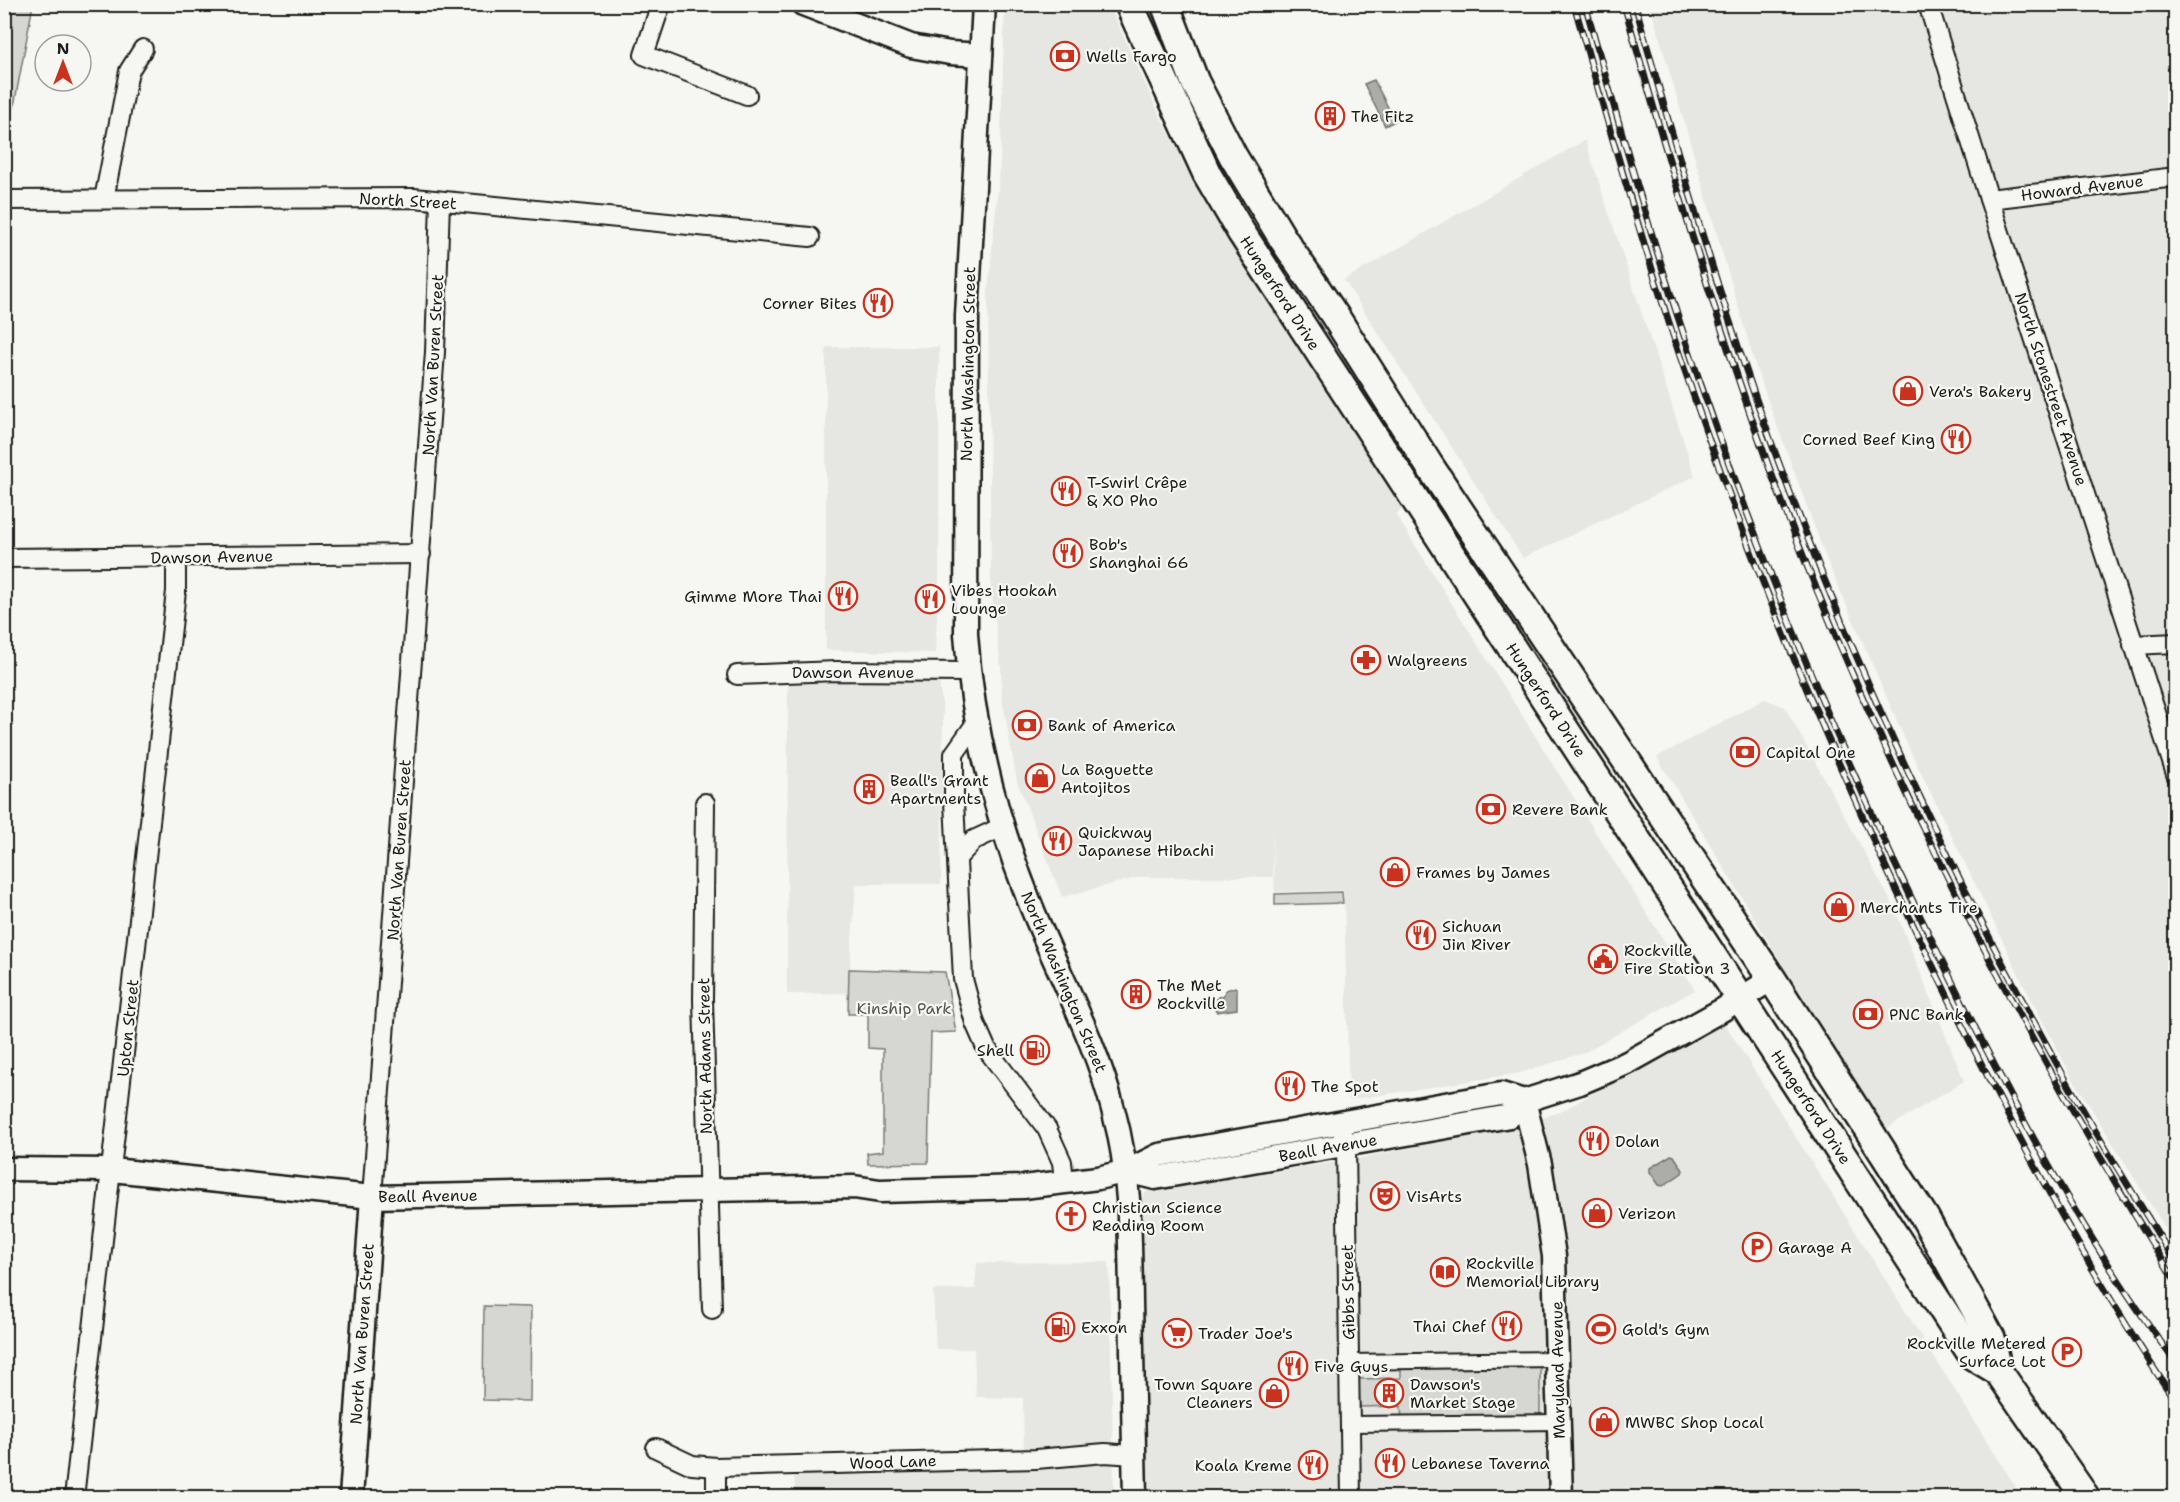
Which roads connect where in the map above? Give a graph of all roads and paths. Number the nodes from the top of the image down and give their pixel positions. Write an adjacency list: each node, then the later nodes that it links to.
1 (661, 4): 9 (street)
2 (803, 4): 8 (street)
3 (984, 4): 8 (street, North Washington Street)
4 (1129, 4): 11 (main road, Hungerford Drive)
5 (1165, 4): 17 (main road, Hungerford Drive)
6 (1928, 4): 14 (street, North Stonestreet Avenue)
7 (143, 49): 12 (street)
8 (981, 55): 25 (street, North Washington Street)
9 (747, 95)
10 (2175, 177): 14 (street, Howard Avenue)
11 (1217, 191): 17 (main road); 18 (main road, Hungerford Drive)
12 (104, 199): 13 (street, North Street); 15 (street, North Street)
13 (4, 200)
14 (1989, 200): 24 (street, North Stonestreet Avenue)
15 (441, 202): 16 (street, North Street); 20 (street, North Van Buren Street)
16 (810, 237)
17 (1283, 239): 19 (main road, Hungerford Drive)
18 (1268, 274): 19 (main road); 33 (main road, Hungerford Drive)
19 (1335, 316): 32 (main road, Hungerford Drive)
20 (420, 554): 21 (street, Dawson Avenue); 41 (street, North Van Buren Street)
21 (176, 557): 22 (street, Dawson Avenue); 37 (street, Upton Street)
22 (4, 558)
23 (2175, 643): 24 (street)
24 (2133, 645): 28 (street, North Stonestreet Avenue)
25 (969, 672): 26 (street, Dawson Avenue); 27 (street, North Washington Street)
26 (738, 675)
27 (976, 723): 30 (street, North Washington Street); 31 (street)
28 (2175, 774)
29 (705, 803): 40 (street, North Adams Street)
30 (1002, 827): 31 (street); 38 (street, North Washington Street)
31 (957, 858): 39 (street)
32 (1772, 979): 33 (street, Beall Avenue); 45 (main road, Hungerford Drive)
33 (1741, 999): 34 (street, Beall Avenue); 45 (main road, Hungerford Drive)
34 (1524, 1101): 35 (street, Beall Avenue); 43 (street, Maryland Avenue)
35 (1343, 1134): 38 (street, Beall Avenue); 44 (street, Gibbs Street)
36 (4, 1169): 37 (street, Beall Avenue)
37 (112, 1170): 41 (street, Beall Avenue); 51 (street, Upton Street)
38 (1126, 1171): 39 (street, Beall Avenue); 49 (street, North Washington Street)
39 (1061, 1181): 40 (street, Beall Avenue)
40 (707, 1191): 41 (street, Beall Avenue); 42 (street, North Adams Street)
41 (372, 1197): 52 (street, North Van Buren Street)
42 (712, 1309)
43 (1557, 1359): 44 (street); 46 (street, Maryland Avenue)
44 (1348, 1362): 47 (street, Gibbs Street)
45 (1998, 1371): 57 (main road, Hungerford Drive)
46 (1559, 1422): 47 (street); 56 (street, Maryland Avenue)
47 (1349, 1424): 55 (street, Gibbs Street)
48 (656, 1448): 50 (street, Wood Lane)
49 (1134, 1455): 50 (street, Wood Lane); 54 (street, North Washington Street)
50 (716, 1467): 53 (street)
51 (74, 1497)
52 (351, 1497)
53 (716, 1497)
54 (1135, 1497)
55 (1351, 1497)
56 (1561, 1497)
57 (2086, 1497)

